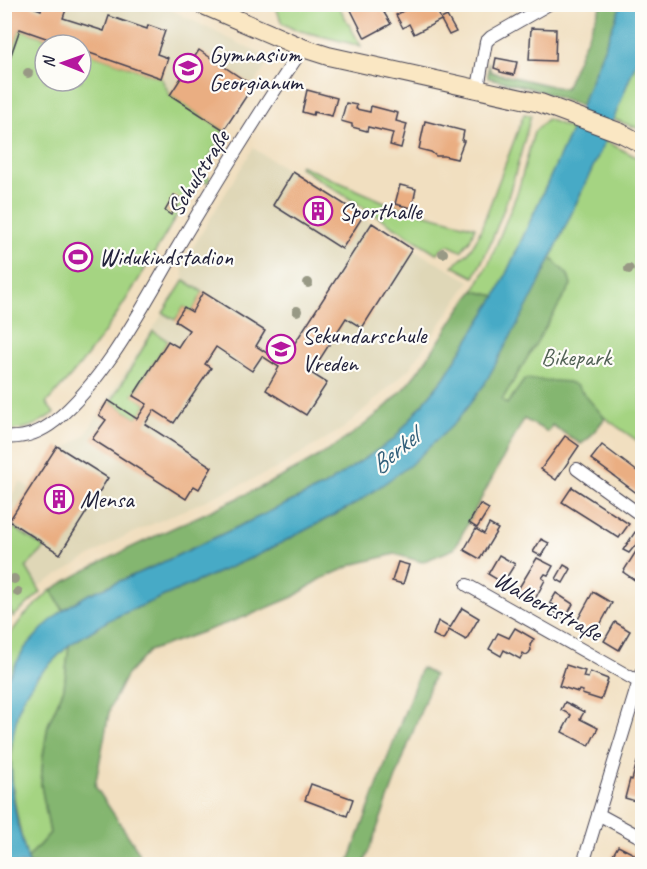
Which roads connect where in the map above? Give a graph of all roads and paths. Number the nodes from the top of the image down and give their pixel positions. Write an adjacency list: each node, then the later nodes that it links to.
1 (201, 4): 3 (street)
2 (549, 4): 4 (street)
3 (303, 48): 4 (street); 6 (street, Schulstraße)
4 (478, 88): 5 (street)
5 (642, 144)
6 (4, 437)
7 (577, 469): 8 (street)
8 (642, 516)
9 (467, 585): 10 (street, Walbertstraße)
10 (641, 676): 11 (street)
11 (598, 814): 12 (street); 13 (street)
12 (642, 838)
13 (583, 864)

